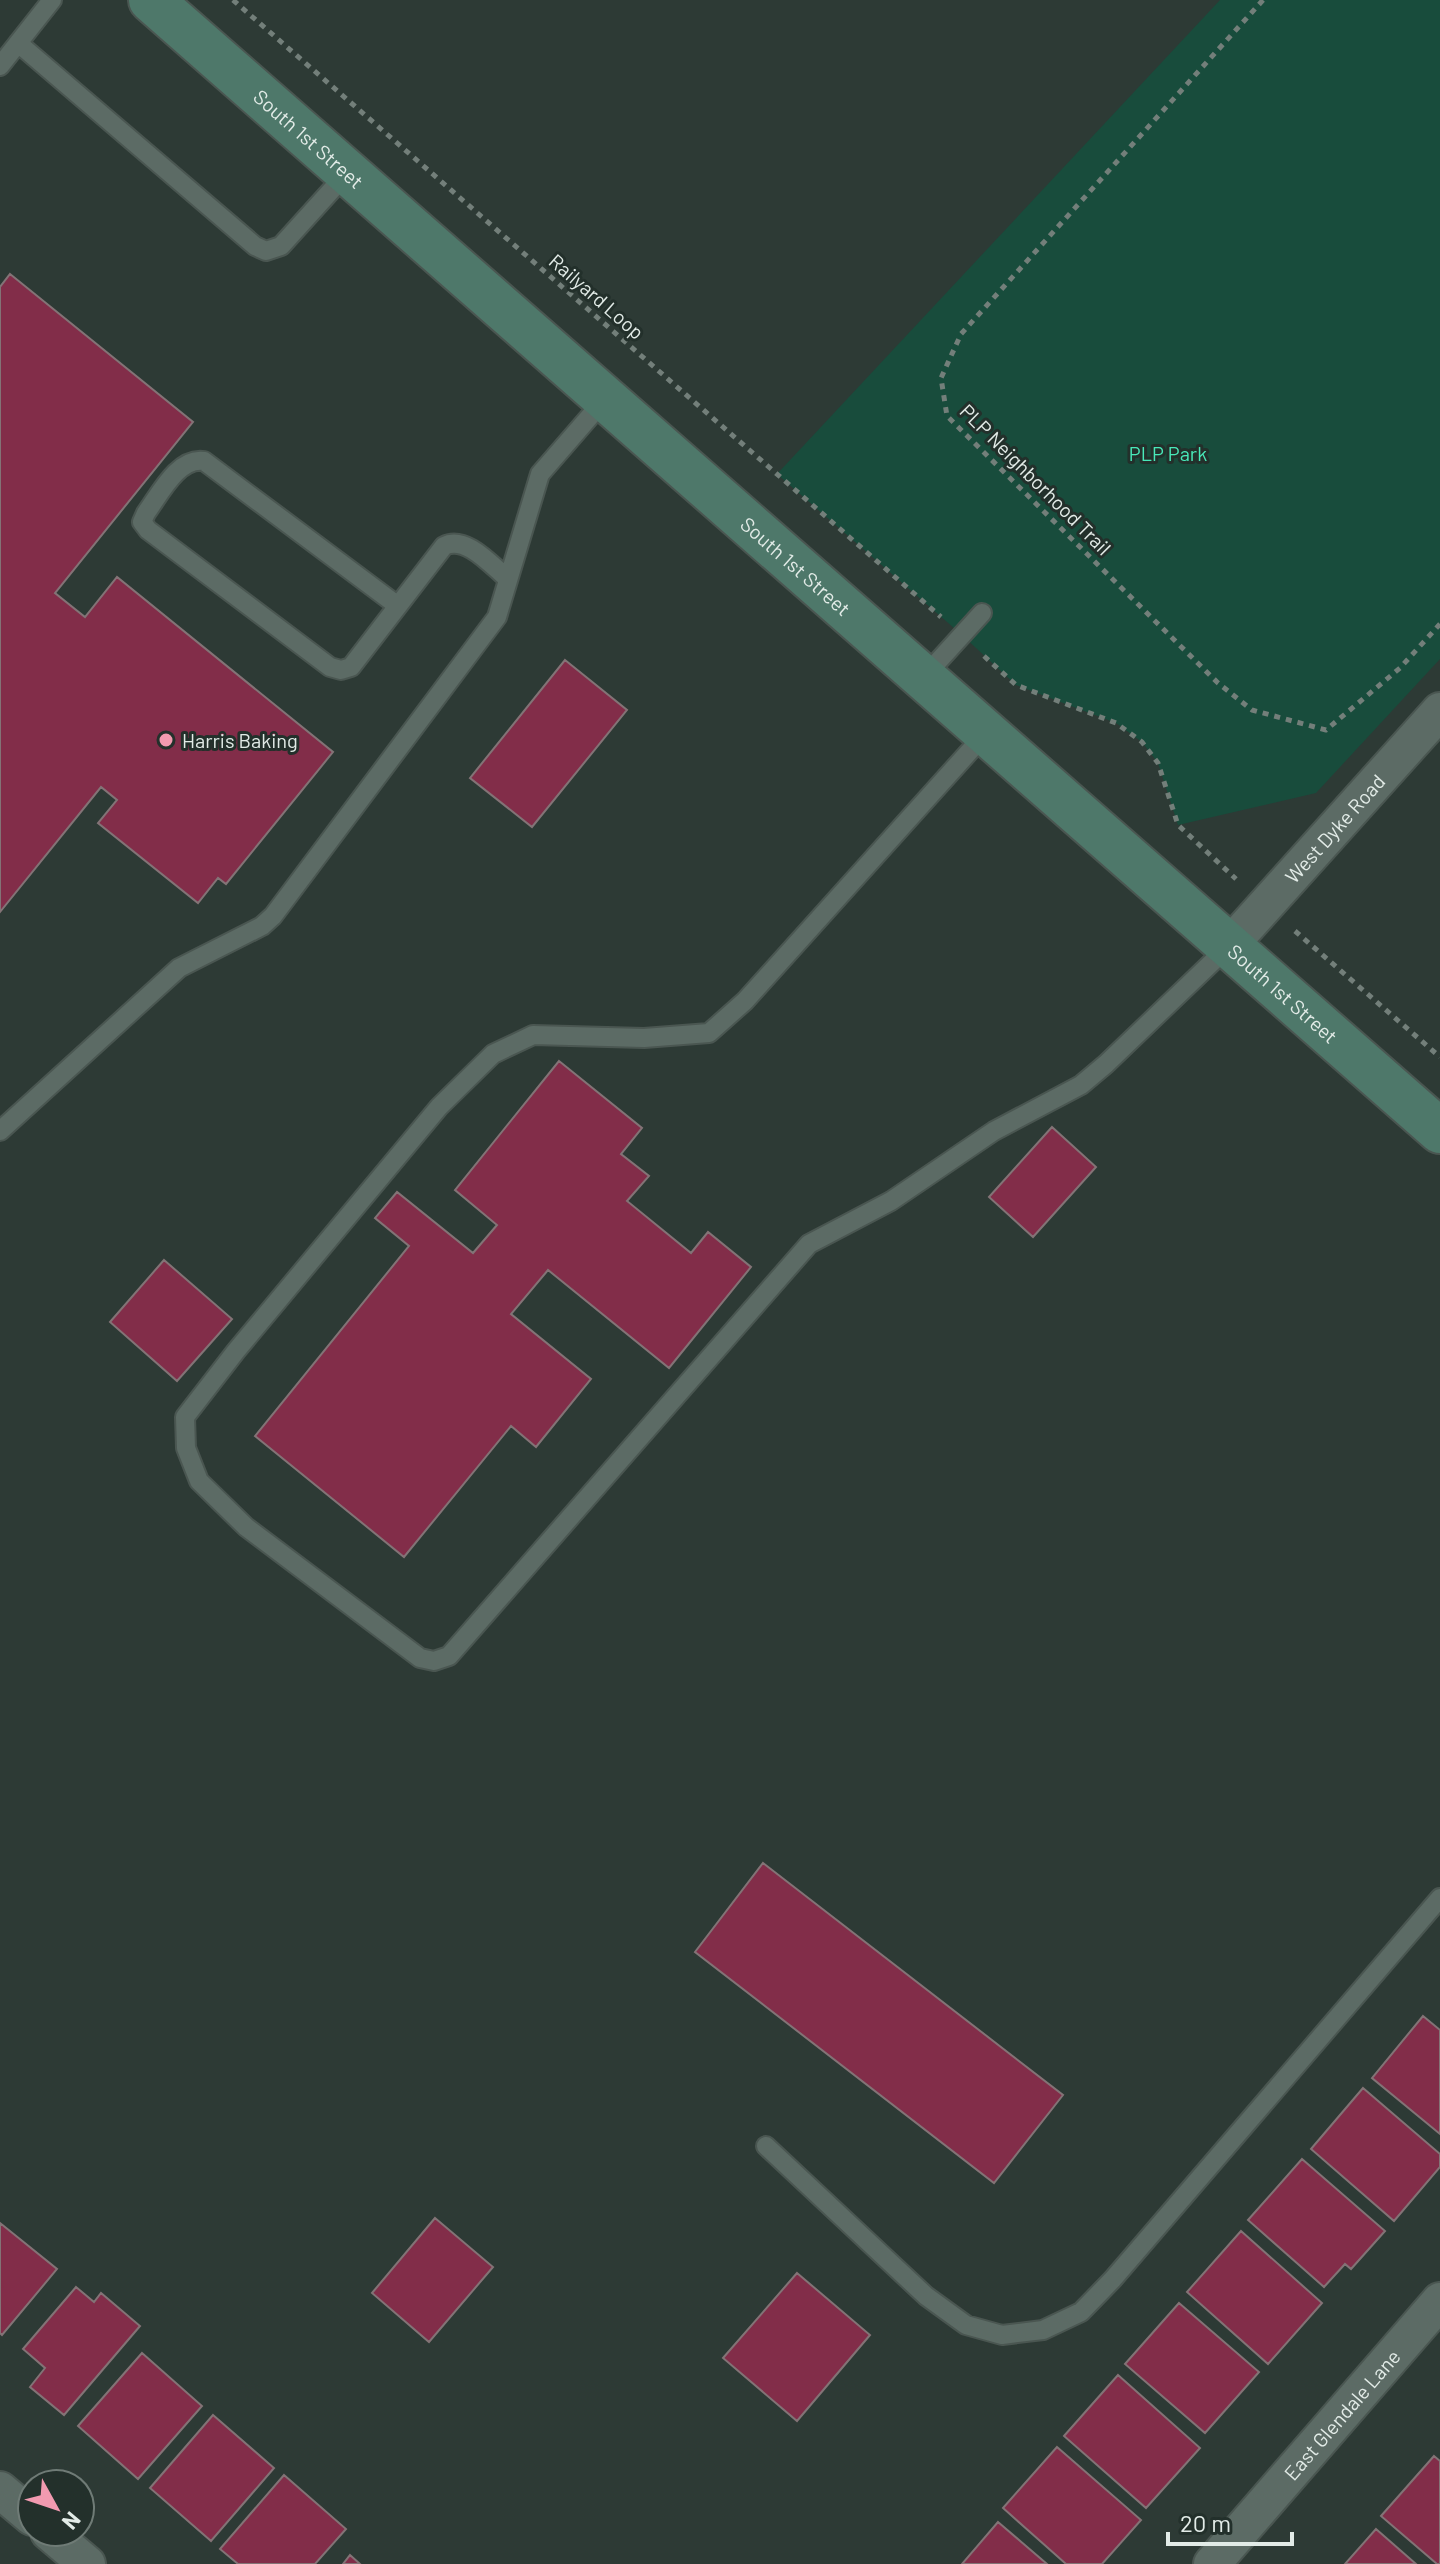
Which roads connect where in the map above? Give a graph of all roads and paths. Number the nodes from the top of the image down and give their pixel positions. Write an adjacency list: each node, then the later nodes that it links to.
1 (52, 0): 5 (lane)
2 (151, 0): 7 (main road, South 1st Street)
3 (233, 0): 12 (path, Railyard Loop)
4 (1263, 0): 13 (path, PLP Neighborhood Trail)
5 (18, 43): 6 (lane); 7 (lane)
6 (0, 66)
7 (347, 173): 8 (main road, South 1st Street)
8 (605, 399): 9 (lane); 15 (main road, South 1st Street)
9 (508, 579): 10 (lane); 22 (lane)
10 (398, 606): 10 (lane)
11 (982, 613): 15 (lane)
12 (940, 616)
13 (1440, 624)
14 (983, 655): 18 (path)
15 (923, 678): 17 (main road, South 1st Street)
16 (1440, 711): 19 (street, West Dyke Road)
17 (986, 733): 19 (main road, South 1st Street); 19 (lane)
18 (1178, 825)
19 (1229, 946): 23 (main road, South 1st Street)
20 (1350, 978): 21 (path)
21 (1440, 1057)
22 (0, 1131)
23 (1440, 1131)
24 (1440, 1898): 25 (lane)
25 (766, 2146)
26 (1440, 2301): 31 (street, East Glendale Lane)
27 (0, 2490): 28 (street)
28 (16, 2504)
29 (68, 2548): 30 (street)
30 (87, 2564)
31 (1212, 2564)

